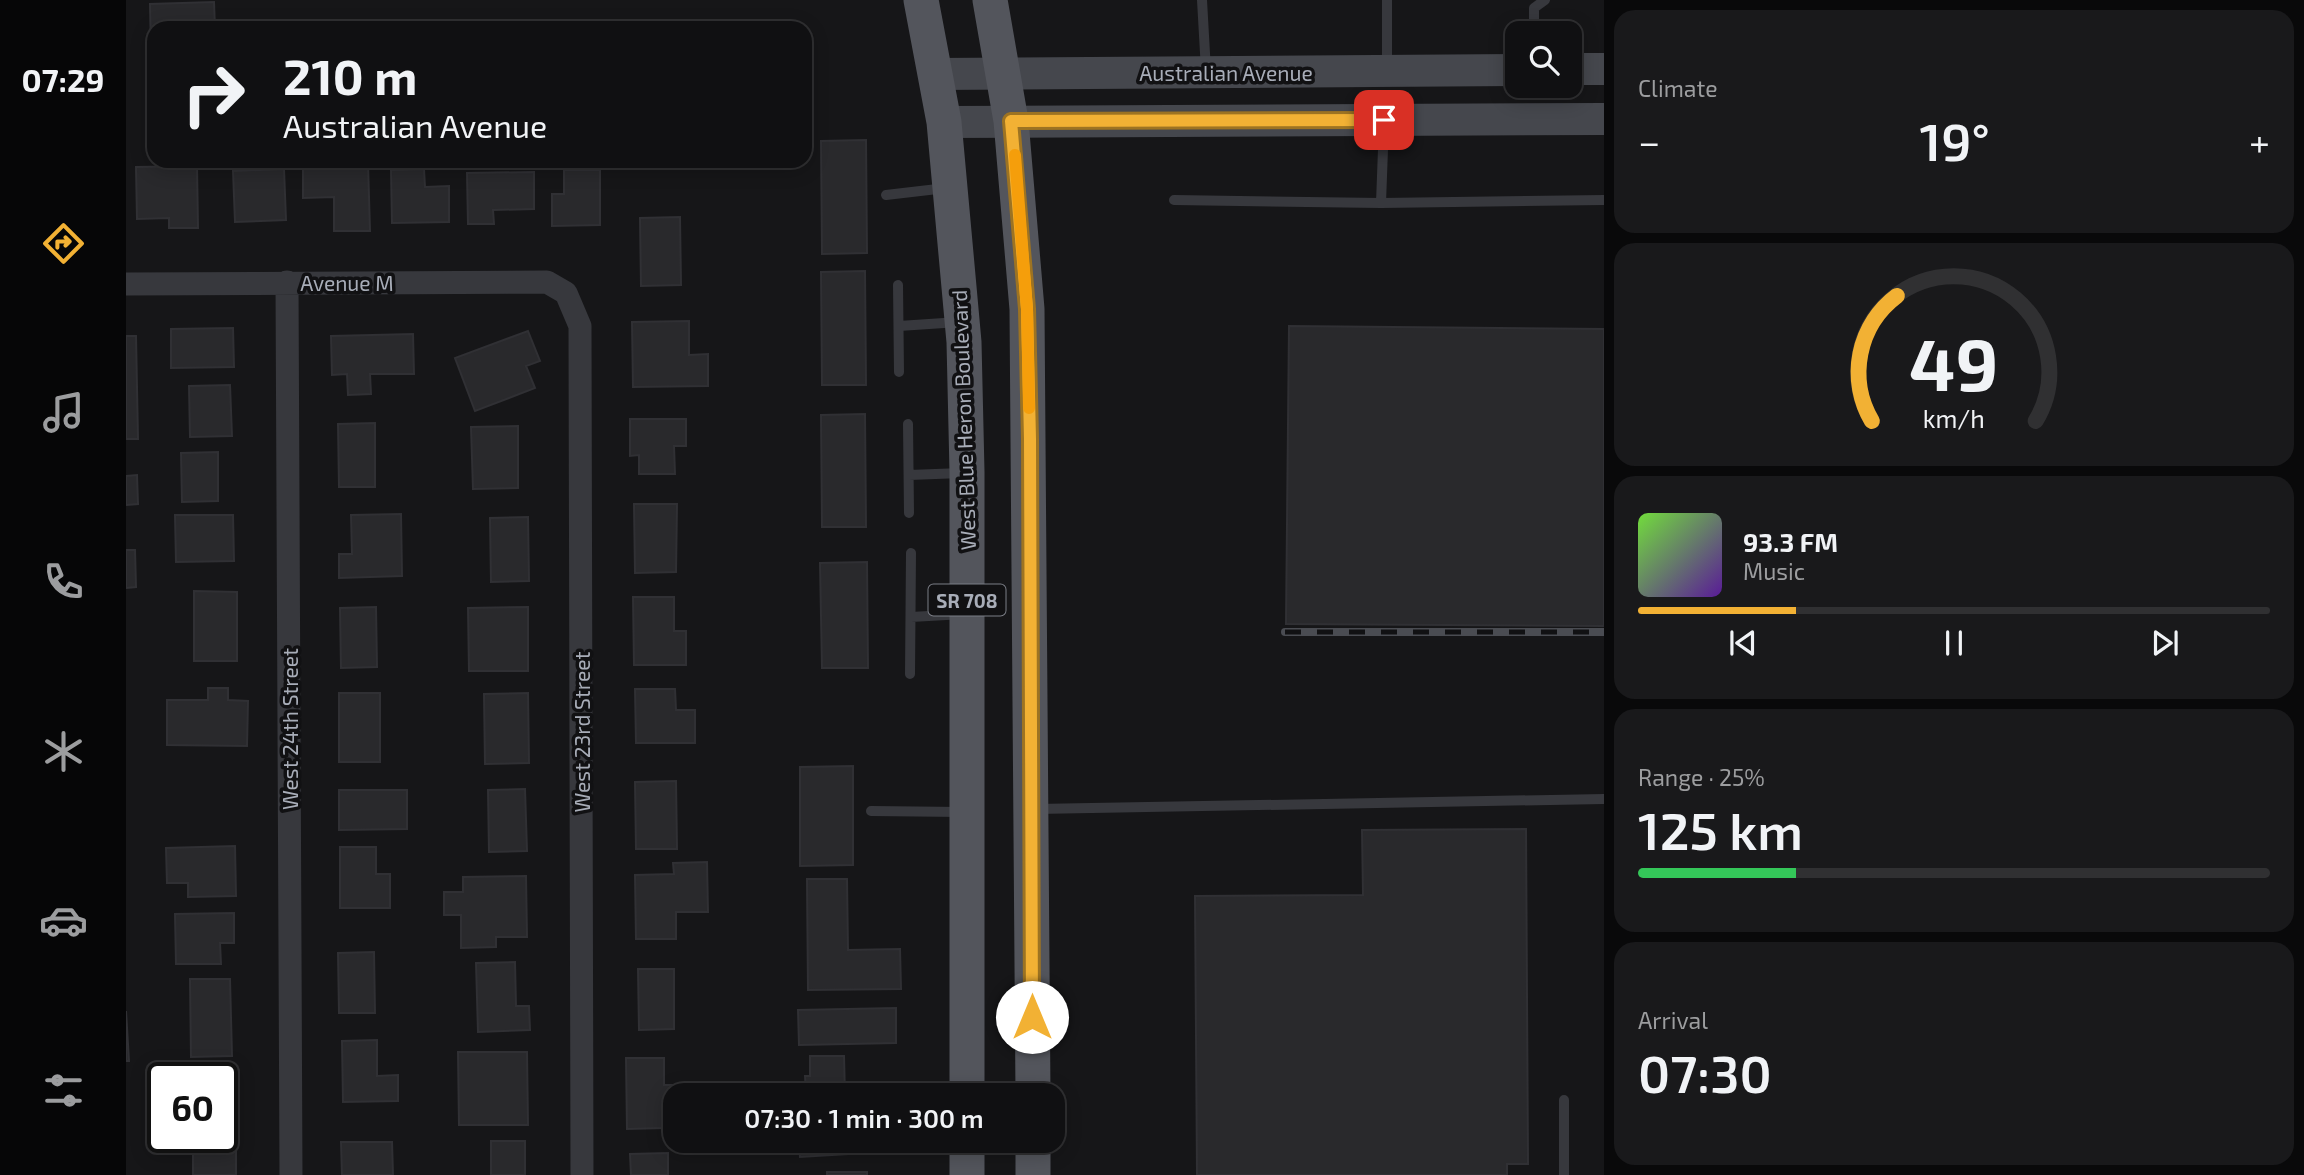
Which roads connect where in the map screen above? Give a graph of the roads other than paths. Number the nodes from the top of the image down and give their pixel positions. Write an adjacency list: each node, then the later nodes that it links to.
1 (921, 0): 12 (main road, West Blue Heron Boulevard / SR 708)
2 (990, 0): 13 (main road, SR 708)
3 (1202, 0): 11 (lane)
4 (1387, 0): 10 (lane)
5 (1545, 0): 6 (lane)
6 (1530, 4)
7 (1582, 69): 8 (main road)
8 (1604, 69)
9 (1505, 70): 10 (main road, Australian Avenue)
10 (1387, 71): 11 (main road, Australian Avenue)
11 (1206, 72): 13 (main road, Australian Avenue)
12 (935, 74): 13 (main road, Australian Avenue); 17 (main road, West Blue Heron Boulevard / SR 708)
13 (1004, 74): 16 (main road, SR 708)
14 (1604, 119): 15 (main road)
15 (1384, 120): 16 (main road); 22 (lane)
16 (1011, 121): 17 (main road); 39 (main road, SR 708)
17 (944, 122): 18 (main road, West Blue Heron Boulevard / SR 708)
18 (951, 188): 19 (lane); 27 (main road, West Blue Heron Boulevard / SR 708)
19 (886, 194)
20 (1174, 200): 22 (lane)
21 (1604, 200): 22 (lane)
22 (1381, 203)
23 (287, 282): 24 (street, Avenue M); 26 (street, Avenue M); 47 (street, West 24th Street)
24 (126, 284)
25 (898, 285): 28 (lane)
26 (566, 293): 48 (street, West 23rd Street)
27 (962, 322): 28 (lane); 31 (main road, West Blue Heron Boulevard / SR 708)
28 (899, 326): 29 (lane)
29 (899, 372)
30 (908, 424): 32 (lane)
31 (967, 472): 32 (lane); 35 (main road, West Blue Heron Boulevard / SR 708)
32 (909, 475): 33 (lane)
33 (909, 513)
34 (911, 553): 36 (lane)
35 (967, 614): 36 (lane); 41 (main road, West Blue Heron Boulevard / SR 708)
36 (911, 617): 37 (lane)
37 (910, 674)
38 (1604, 799): 39 (lane)
39 (1032, 809): 43 (main road, SR 708)
40 (870, 811): 41 (lane)
41 (967, 812): 42 (main road, West Blue Heron Boulevard / SR 708)
42 (967, 1083)
43 (1032, 1083)
44 (1564, 1100): 51 (lane)
45 (967, 1153): 49 (main road)
46 (1033, 1153): 50 (main road)
47 (291, 1175)
48 (582, 1175)
49 (967, 1175)
50 (1033, 1175)
51 (1564, 1175)

